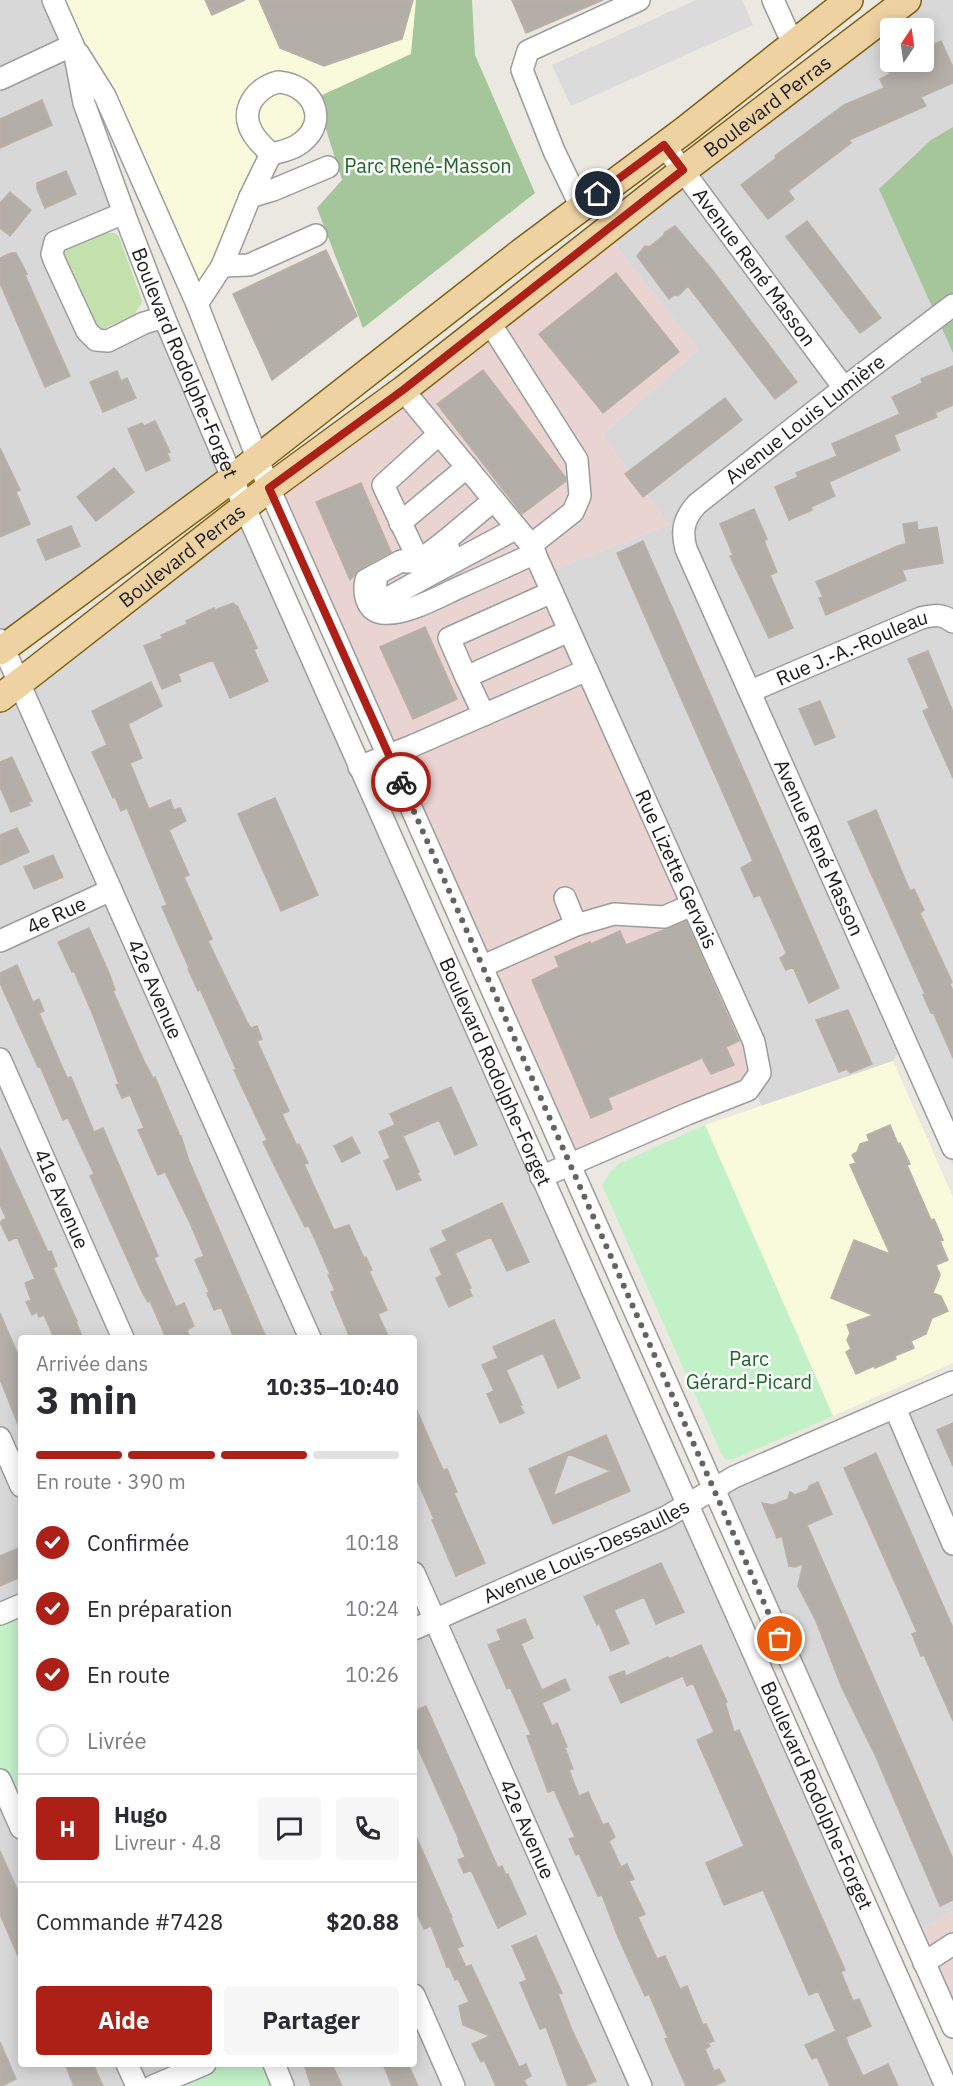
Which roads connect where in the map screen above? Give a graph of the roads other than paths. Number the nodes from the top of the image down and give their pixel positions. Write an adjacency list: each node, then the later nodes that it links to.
1 (53, 0): 7 (street, Boulevard Rodolphe-Forget)
2 (639, 0): 14 (street)
3 (772, 0): 6 (street)
4 (849, 0): 6 (main road, Boulevard Perras)
5 (907, 0): 12 (main road, Boulevard Perras)
6 (793, 44): 9 (main road, Boulevard Perras)
7 (73, 45): 8 (street); 15 (street, Boulevard Rodolphe-Forget); 19 (street, Boulevard Rodolphe-Forget)
8 (0, 79)
9 (664, 145): 12 (street, Avenue René Masson); 14 (main road, Boulevard Perras)
10 (271, 154): 13 (street)
11 (328, 167): 13 (street)
12 (683, 170): 22 (main road, Boulevard Perras); 23 (street, Avenue René Masson)
13 (250, 197): 17 (street)
14 (581, 207): 18 (main road, Boulevard Perras)
15 (124, 213): 21 (street, Boulevard Rodolphe-Forget); 21 (street)
16 (316, 235): 17 (street)
17 (222, 266): 19 (street)
18 (466, 296): 22 (main road); 26 (main road, Boulevard Perras)
19 (197, 304): 26 (street, Boulevard Rodolphe-Forget)
20 (953, 305): 23 (street, Avenue Louis Lumière)
21 (164, 317): 28 (street, Boulevard Rodolphe-Forget)
22 (490, 323): 24 (main road, Boulevard Perras); 35 (street)
23 (843, 388): 36 (street, Avenue Louis Lumière)
24 (403, 390): 25 (street, Rue Lizette Gervais); 29 (main road, Boulevard Perras)
25 (439, 434): 27 (street, Rue Lizette Gervais); 32 (street)
26 (258, 458): 28 (main road, Boulevard Perras); 29 (street, Boulevard Rodolphe-Forget)
27 (467, 467): 30 (street, Rue Lizette Gervais); 32 (street)
28 (233, 478): 31 (street, Boulevard Rodolphe-Forget); 42 (main road, Boulevard Perras)
29 (269, 488): 31 (main road, Boulevard Perras); 48 (street, Boulevard Rodolphe-Forget)
30 (494, 500): 33 (street, Rue Lizette Gervais); 34 (street)
31 (244, 508): 45 (main road, Boulevard Perras); 49 (street, Boulevard Rodolphe-Forget)
32 (400, 523): 38 (street)
33 (517, 528): 35 (street, Rue Lizette Gervais); 37 (street)
34 (446, 541): 37 (street); 38 (street)
35 (533, 549): 38 (street); 39 (street, Rue Lizette Gervais)
36 (686, 549): 46 (street, Avenue René Masson)
37 (454, 561): 38 (street)
38 (417, 567)
39 (552, 592): 41 (street, Rue Lizette Gervais); 44 (street)
40 (953, 622): 46 (street, Rue J.-A.-Rouleau)
41 (569, 631): 43 (street, Rue Lizette Gervais); 44 (street)
42 (1, 646): 45 (street, 42e Avenue)
43 (586, 670): 47 (street); 52 (street, Rue Lizette Gervais)
44 (466, 677): 47 (street)
45 (9, 691): 50 (street, 42e Avenue)
46 (751, 691): 57 (street, Avenue René Masson)
47 (484, 715): 48 (street)
48 (390, 755): 49 (street); 55 (street, Boulevard Rodolphe-Forget)
49 (359, 767): 59 (street, Boulevard Rodolphe-Forget)
50 (111, 890): 54 (street, 4e Rue); 61 (street, 42e Avenue)
51 (565, 898): 53 (street)
52 (692, 905): 53 (street); 58 (street, Rue Lizette Gervais)
53 (576, 925): 55 (street)
54 (0, 941)
55 (483, 966): 58 (street, Boulevard Rodolphe-Forget)
56 (0, 1059): 60 (street, 41e Avenue)
57 (953, 1148)
58 (570, 1164): 59 (street, Rue Lizette Gervais); 66 (street, Boulevard Rodolphe-Forget)
59 (541, 1176): 67 (street, Boulevard Rodolphe-Forget)
60 (122, 1335)
61 (309, 1335)
62 (953, 1382): 63 (street, Avenue Louis-Dessaulles)
63 (895, 1408): 66 (street, Avenue Louis-Dessaulles); 68 (street)
64 (0, 1438): 65 (street)
65 (18, 1479)
66 (714, 1490): 67 (street, Avenue Louis-Dessaulles); 78 (street, Boulevard Rodolphe-Forget)
67 (688, 1505): 72 (street, Avenue Louis-Dessaulles); 89 (street, Boulevard Rodolphe-Forget)
68 (953, 1544)
69 (417, 1581): 72 (street, 42e Avenue)
70 (18, 1606): 71 (street)
71 (0, 1614)
72 (434, 1620): 73 (street, Avenue Louis-Dessaulles); 88 (street, 42e Avenue)
73 (417, 1628)
74 (0, 1780): 75 (street)
75 (11, 1808): 76 (street)
76 (18, 1822)
77 (953, 1944): 78 (street)
78 (924, 1963): 80 (street, Boulevard Rodolphe-Forget)
79 (417, 2002): 87 (street)
80 (953, 2027)
81 (128, 2067): 84 (street)
82 (198, 2067): 85 (street)
83 (275, 2067): 86 (street)
84 (137, 2086)
85 (153, 2086)
86 (283, 2086)
87 (454, 2086)
88 (641, 2086)
89 (946, 2086)

